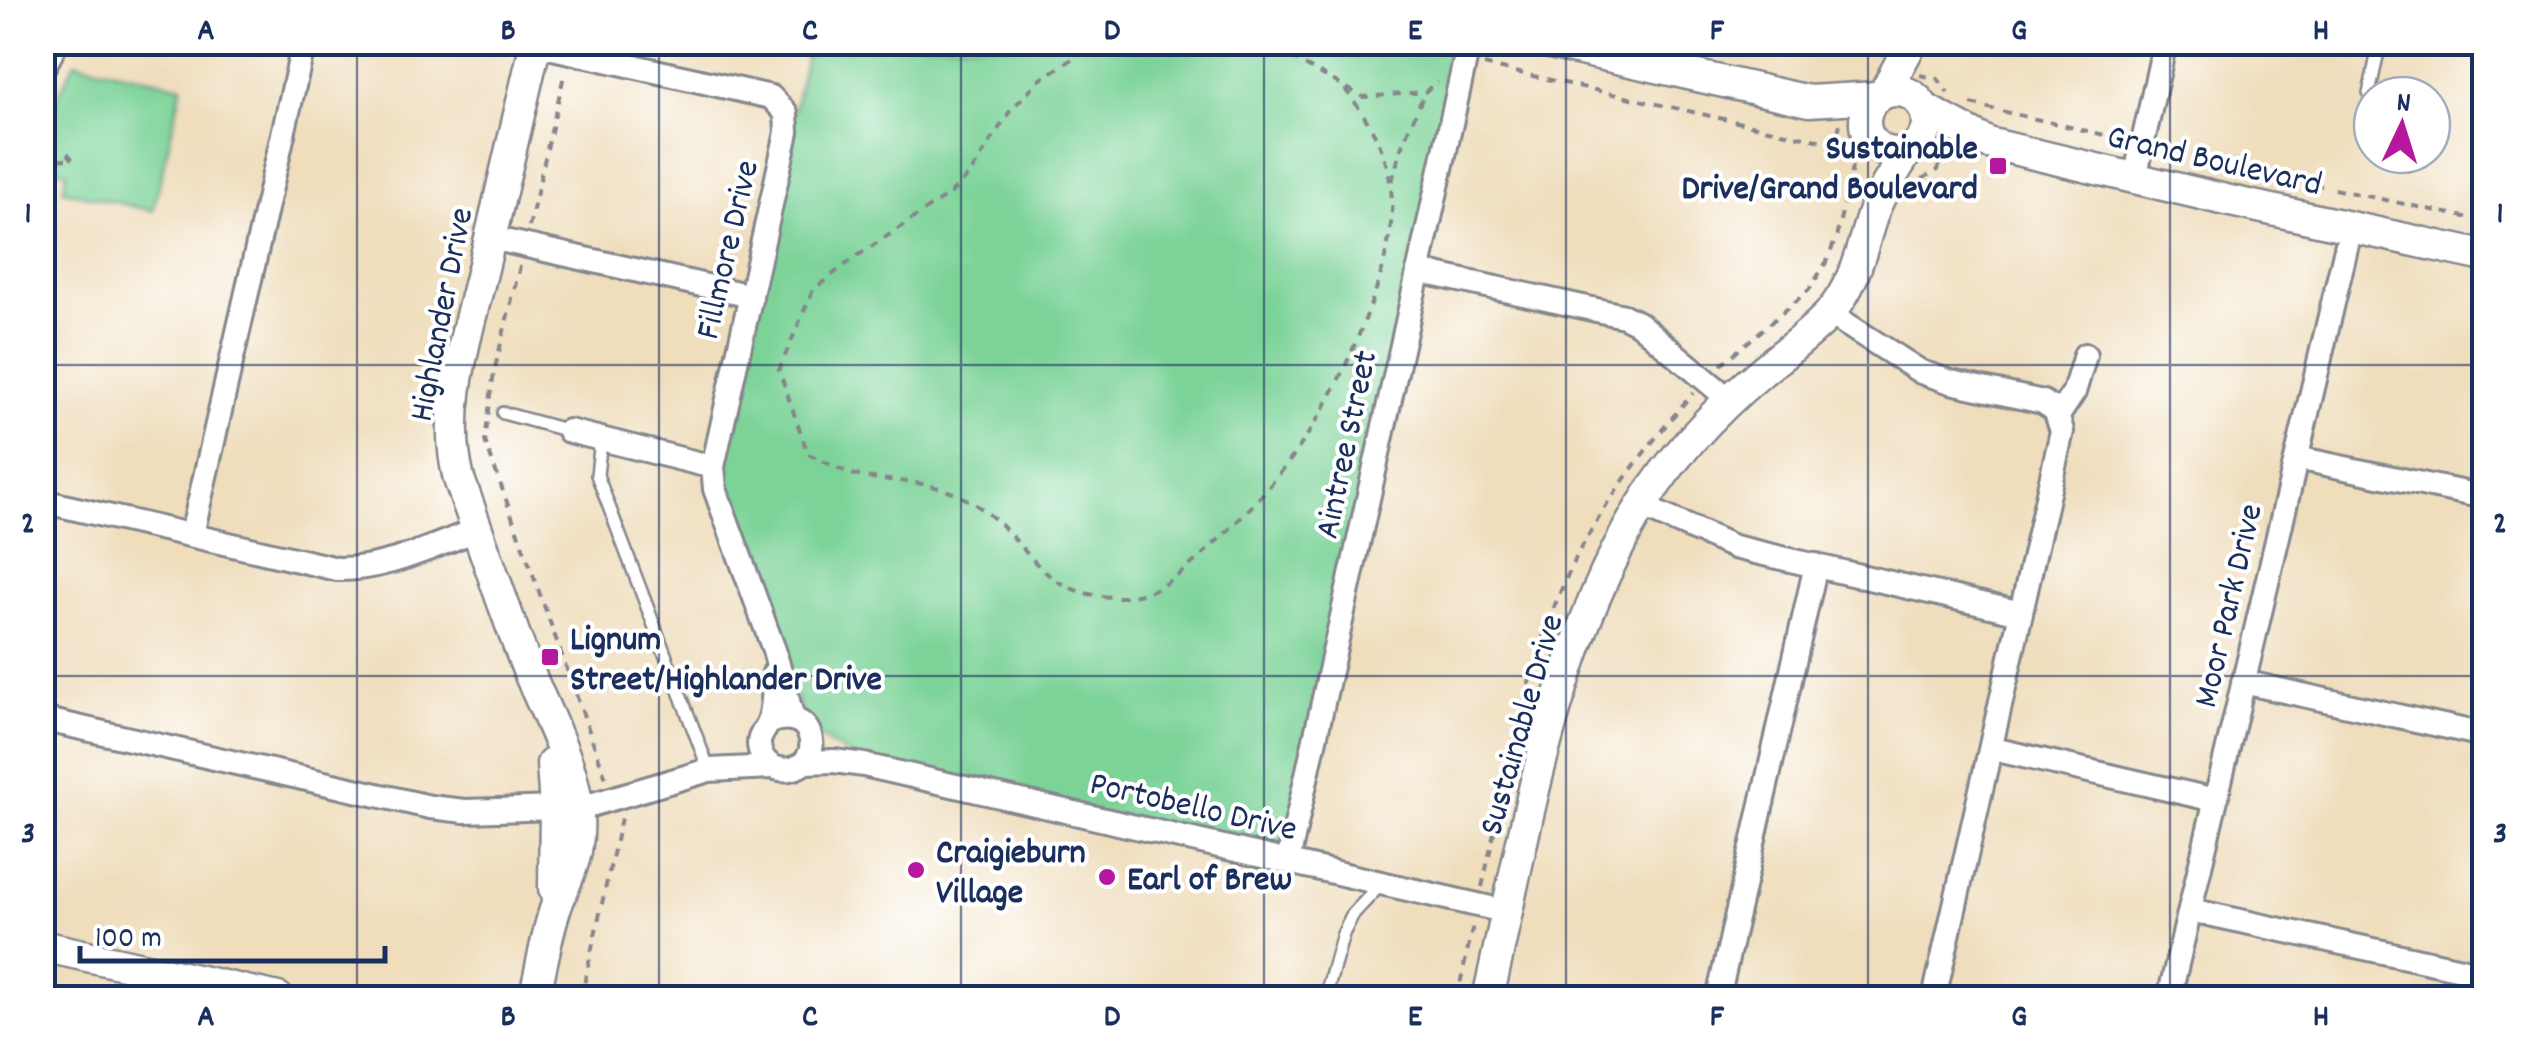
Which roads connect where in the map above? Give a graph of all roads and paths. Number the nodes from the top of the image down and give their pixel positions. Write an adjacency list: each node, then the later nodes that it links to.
1 (58, 42): 13 (street)
2 (304, 42): 51 (street)
3 (1100, 42): 29 (path)
4 (1263, 42): 16 (path)
5 (1385, 42): 12 (path)
6 (1545, 42): 19 (street)
7 (1913, 42): 18 (street); 20 (street)
8 (2166, 42): 27 (street)
9 (2380, 42): 14 (lane)
10 (536, 44): 11 (street, Fillmore Drive); 33 (street, Highlander Drive)
11 (570, 52): 34 (path); 37 (street, Fillmore Drive)
12 (1467, 52): 23 (path); 36 (street, Aintree Street)
13 (42, 70)
14 (2373, 75)
15 (1438, 80): 17 (path)
16 (1342, 85): 17 (path); 29 (path)
17 (1426, 92): 29 (path)
18 (1880, 95): 19 (street); 20 (street); 21 (street)
19 (1808, 101): 21 (street)
20 (1920, 104): 22 (street, Grand Boulevard); 24 (street)
21 (1869, 137): 24 (street); 30 (street, Sustainable Drive)
22 (1988, 143): 24 (street, Grand Boulevard); 27 (street, Grand Boulevard)
23 (1836, 144)
24 (1911, 148): 30 (street, Sustainable Drive)
25 (65, 150): 26 (path)
26 (42, 158)
27 (2134, 178): 32 (street, Grand Boulevard)
28 (2334, 188): 31 (path)
29 (1390, 192)
30 (1876, 206): 38 (street, Sustainable Drive)
31 (2484, 221)
32 (2351, 228): 35 (street, Grand Boulevard); 45 (street, Moor Park Drive)
33 (490, 238): 34 (street); 50 (street, Highlander Drive)
34 (525, 245): 37 (street); 65 (path)
35 (2484, 256)
36 (1418, 272): 40 (street); 68 (street, Aintree Street)
37 (750, 296): 46 (street, Fillmore Drive)
38 (1829, 314): 40 (street, Sustainable Drive); 42 (street)
39 (2085, 356): 42 (street)
40 (1731, 401): 49 (street, Sustainable Drive)
41 (503, 414): 43 (lane)
42 (2058, 416): 53 (street)
43 (569, 431): 44 (street)
44 (602, 439): 46 (street); 64 (lane)
45 (2297, 458): 47 (street); 55 (street, Moor Park Drive)
46 (714, 467): 54 (street, Fillmore Drive)
47 (2484, 497)
48 (42, 501): 51 (street)
49 (1642, 506): 52 (street); 71 (street, Sustainable Drive)
50 (477, 530): 51 (street); 67 (street, Highlander Drive)
51 (192, 534)
52 (1816, 565): 53 (street); 81 (street)
53 (2021, 613): 60 (street)
54 (774, 650): 57 (street, Fillmore Drive); 58 (street)
55 (2243, 682): 59 (street); 66 (street, Moor Park Drive)
56 (42, 719): 67 (street)
57 (800, 724): 58 (street); 61 (street); 62 (street, Portobello Drive)
58 (764, 730): 63 (street); 64 (street)
59 (2484, 735)
60 (1993, 749): 66 (street); 82 (street)
61 (805, 762): 62 (street, Portobello Drive); 63 (street)
62 (864, 765): 68 (street, Portobello Drive)
63 (772, 767): 64 (street)
64 (709, 770): 65 (street)
65 (614, 798): 67 (street); 78 (path)
66 (2215, 800): 70 (street, Moor Park Drive)
67 (566, 808): 77 (street, Highlander Drive)
68 (1288, 862): 69 (street, Portobello Drive)
69 (1382, 883): 71 (street, Portobello Drive); 79 (lane)
70 (2190, 910): 73 (street); 83 (street, Moor Park Drive)
71 (1508, 912): 80 (street, Sustainable Drive)
72 (42, 946): 76 (street)
73 (2484, 974)
74 (42, 986): 75 (path)
75 (95, 998)
76 (278, 998)
77 (534, 998)
78 (581, 998)
79 (1325, 998)
80 (1488, 998)
81 (1718, 998)
82 (1934, 998)
83 (2169, 998)

